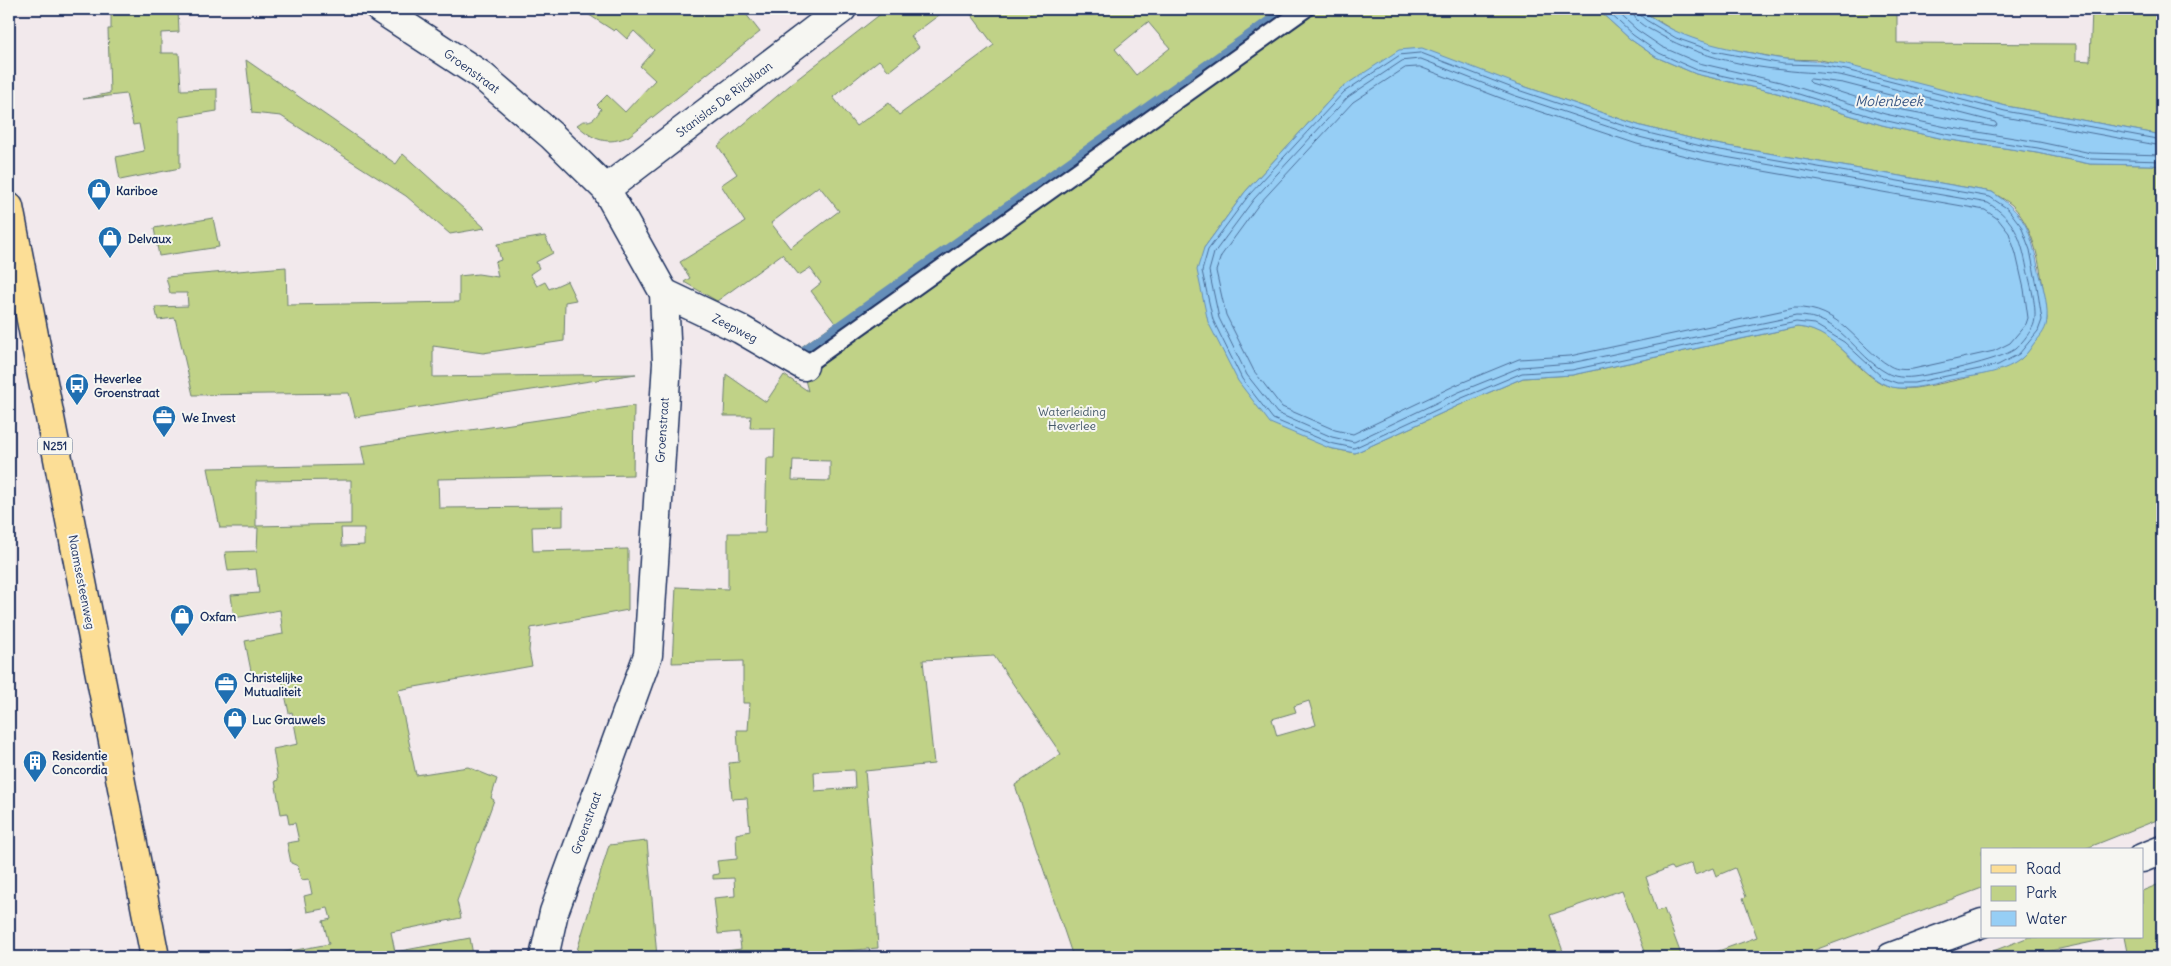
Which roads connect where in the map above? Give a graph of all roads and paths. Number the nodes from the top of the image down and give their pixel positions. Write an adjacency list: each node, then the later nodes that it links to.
1 (380, 9): 4 (street, Groenstraat)
2 (842, 9): 4 (street, Stanislas De Rijcklaan)
3 (1305, 9): 7 (lane)
4 (606, 189): 6 (street, Groenstraat)
5 (9, 207): 11 (main road, Naamsesteenweg / N251)
6 (664, 293): 7 (street, Zeepweg); 12 (street, Groenstraat)
7 (804, 366)
8 (2162, 850): 9 (street)
9 (2144, 857)
10 (1981, 923): 13 (street)
11 (155, 957)
12 (544, 957)
13 (1892, 957)

